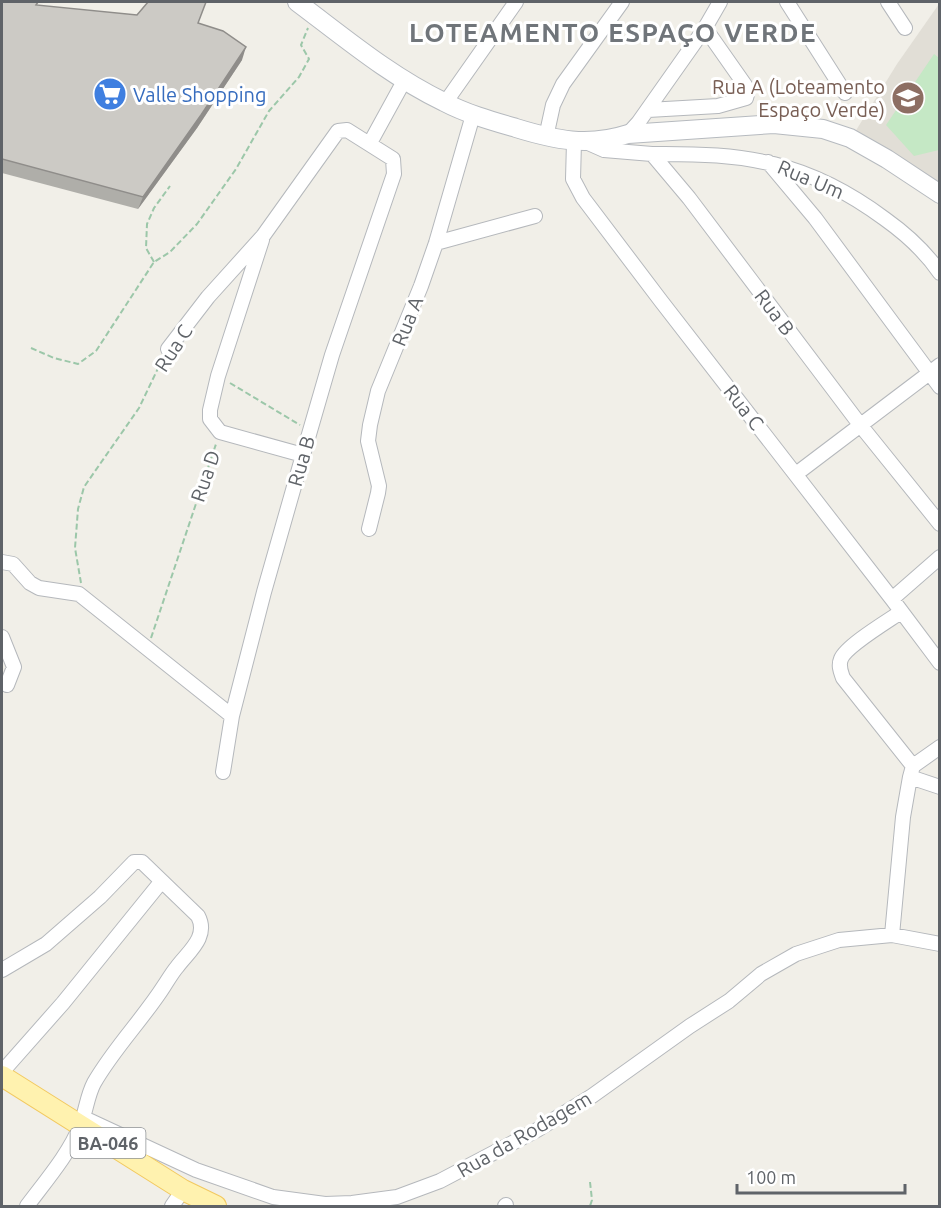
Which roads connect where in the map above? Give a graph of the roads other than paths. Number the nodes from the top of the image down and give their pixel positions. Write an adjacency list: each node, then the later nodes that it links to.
1 (297, 2): 9 (main road)
2 (516, 2): 11 (street)
3 (622, 2): 15 (street)
4 (720, 2): 7 (street)
5 (788, 2): 10 (street)
6 (888, 2): 8 (street)
7 (705, 28): 12 (street); 12 (street)
8 (905, 28)
9 (404, 81): 11 (main road); 17 (street)
10 (845, 93)
11 (445, 103): 13 (main road)
12 (648, 110): 14 (street)
13 (473, 115): 15 (main road); 23 (street, Rua A)
14 (628, 134): 16 (main road); 20 (main road)
15 (546, 137): 16 (main road)
16 (580, 142): 18 (street); 30 (street, Rua C)
17 (370, 143): 22 (street, Rua C); 29 (street, Rua B)
18 (652, 154): 19 (street, Rua Um); 28 (street, Rua B)
19 (768, 161): 24 (street, Rua Um); 26 (street)
20 (939, 194)
21 (535, 216): 23 (street)
22 (263, 236): 25 (street, Rua C); 29 (street, Rua D)
23 (436, 243): 32 (street, Rua A)
24 (939, 273)
25 (168, 349)
26 (934, 369): 27 (street); 28 (street)
27 (939, 387)
28 (861, 426): 30 (street); 31 (street, Rua B)
29 (303, 454): 40 (street, Rua B)
30 (796, 474): 35 (street, Rua C)
31 (939, 524)
32 (369, 529)
33 (939, 557): 35 (street)
34 (2, 562): 40 (street)
35 (892, 599): 36 (street, Rua C)
36 (901, 612): 38 (street, Rua C); 43 (street)
37 (2, 637): 39 (street)
38 (939, 663)
39 (7, 685)
40 (232, 716): 42 (street, Rua B)
41 (939, 747): 43 (street)
42 (223, 772)
43 (912, 772): 44 (street); 46 (street)
44 (939, 787)
45 (161, 882): 48 (street); 49 (street); 50 (street)
46 (892, 935): 47 (street, Rua da Rodagem); 50 (street, Rua da Rodagem)
47 (939, 944)
48 (2, 970)
49 (2, 1074): 50 (main road, BA-046)
50 (81, 1122): 51 (main road, BA-046); 52 (street)
51 (183, 1190): 53 (street); 54 (main road, BA-046)
52 (27, 1206)
53 (172, 1206)
54 (216, 1206)

